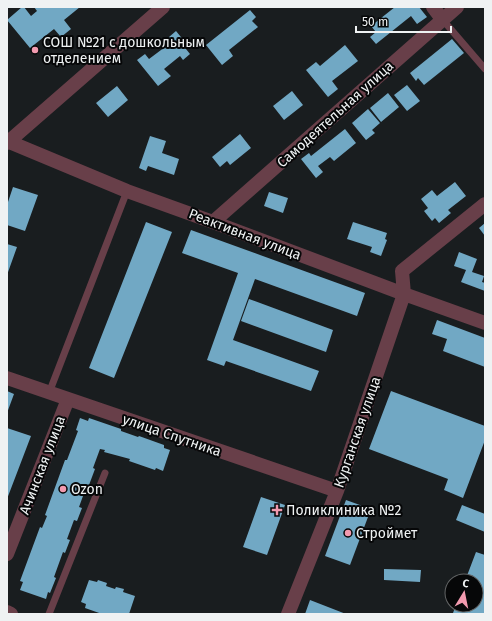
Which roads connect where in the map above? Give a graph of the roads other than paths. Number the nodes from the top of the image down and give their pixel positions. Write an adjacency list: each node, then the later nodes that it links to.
1 (163, 7): 6 (street)
2 (432, 7): 4 (street)
3 (456, 7): 4 (street, Самодеятельная улица)
4 (442, 18): 5 (lane); 9 (street, Самодеятельная улица)
5 (485, 69)
6 (7, 142): 7 (street, Реактивная улица)
7 (127, 191): 9 (street, Реактивная улица); 13 (lane)
8 (485, 204): 10 (street)
9 (214, 222): 10 (street, Реактивная улица)
10 (404, 294): 11 (street, Реактивная улица); 16 (street, Курганская улица)
11 (485, 323)
12 (7, 378): 13 (street, улица Спутника)
13 (50, 393): 14 (street, улица Спутника)
14 (68, 399): 16 (street, улица Спутника); 17 (street, Ачинская улица)
15 (105, 473): 20 (lane)
16 (337, 491): 21 (street, Курганская улица)
17 (7, 554)
18 (7, 612): 19 (street)
19 (11, 614)
20 (48, 614)
21 (288, 614)

